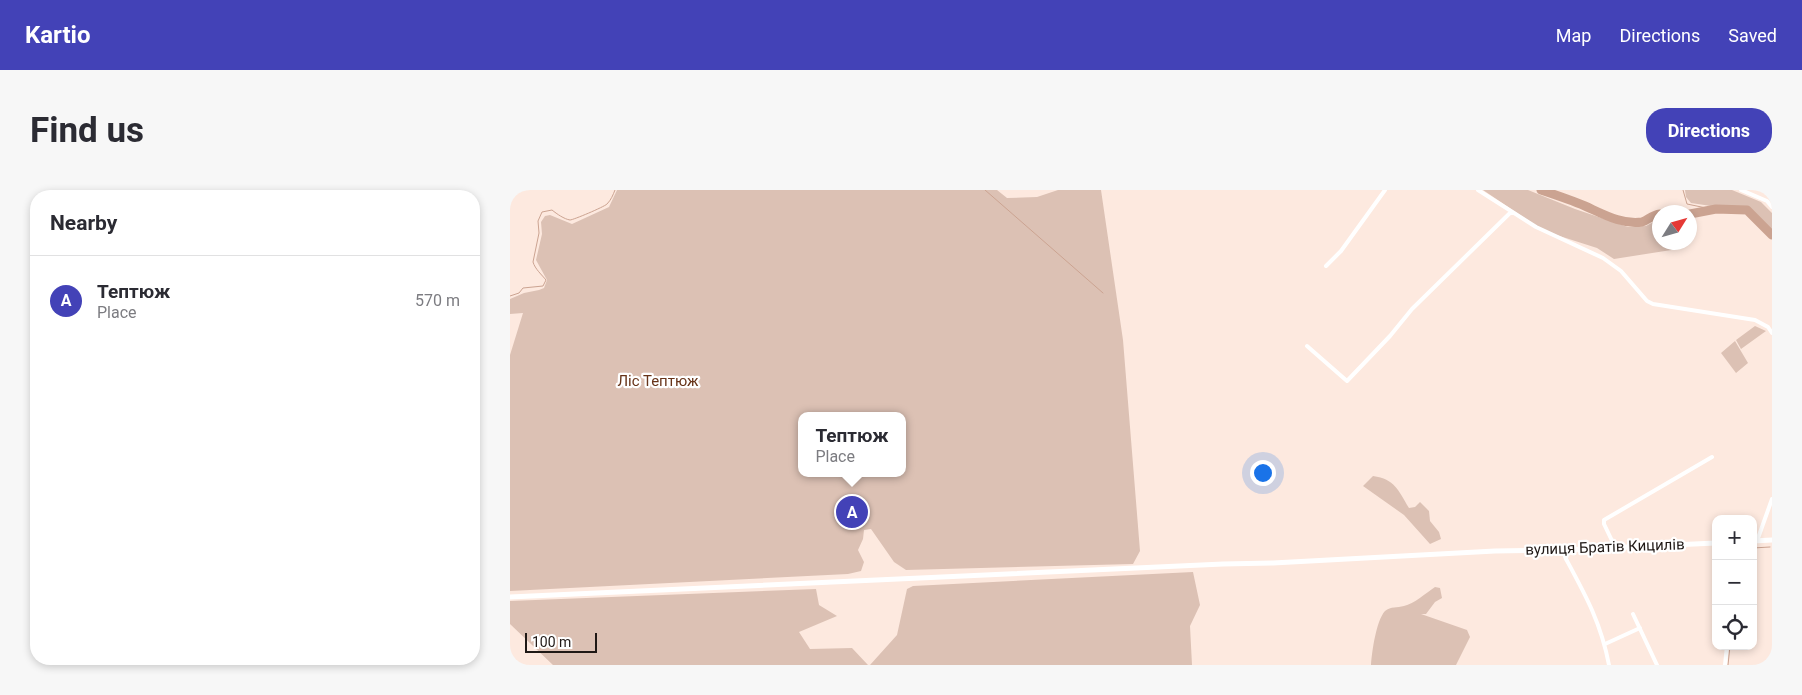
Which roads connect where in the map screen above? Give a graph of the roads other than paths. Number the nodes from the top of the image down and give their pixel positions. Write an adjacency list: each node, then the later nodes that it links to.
1 (1385, 190): 6 (street)
2 (1478, 190): 5 (street)
3 (1741, 190): 4 (street)
4 (1772, 207)
5 (1511, 212): 7 (street); 8 (street)
6 (1326, 266)
7 (1772, 333)
8 (1307, 346)
9 (1712, 457): 15 (street)
10 (1772, 499): 11 (street)
11 (1757, 536)
12 (1772, 540): 13 (street)
13 (1757, 541)
14 (1712, 543): 15 (street, вулиця Братів Кицилів)
15 (1615, 547): 16 (street, вулиця Братів Кицилів)
16 (1563, 550): 17 (street, вулиця Братів Кицилів); 20 (street)
17 (510, 597)
18 (1633, 614): 19 (street)
19 (1640, 628): 20 (street); 23 (street)
20 (1605, 644): 22 (street)
21 (1727, 650): 24 (street)
22 (1609, 665)
23 (1657, 665)
24 (1726, 665)

